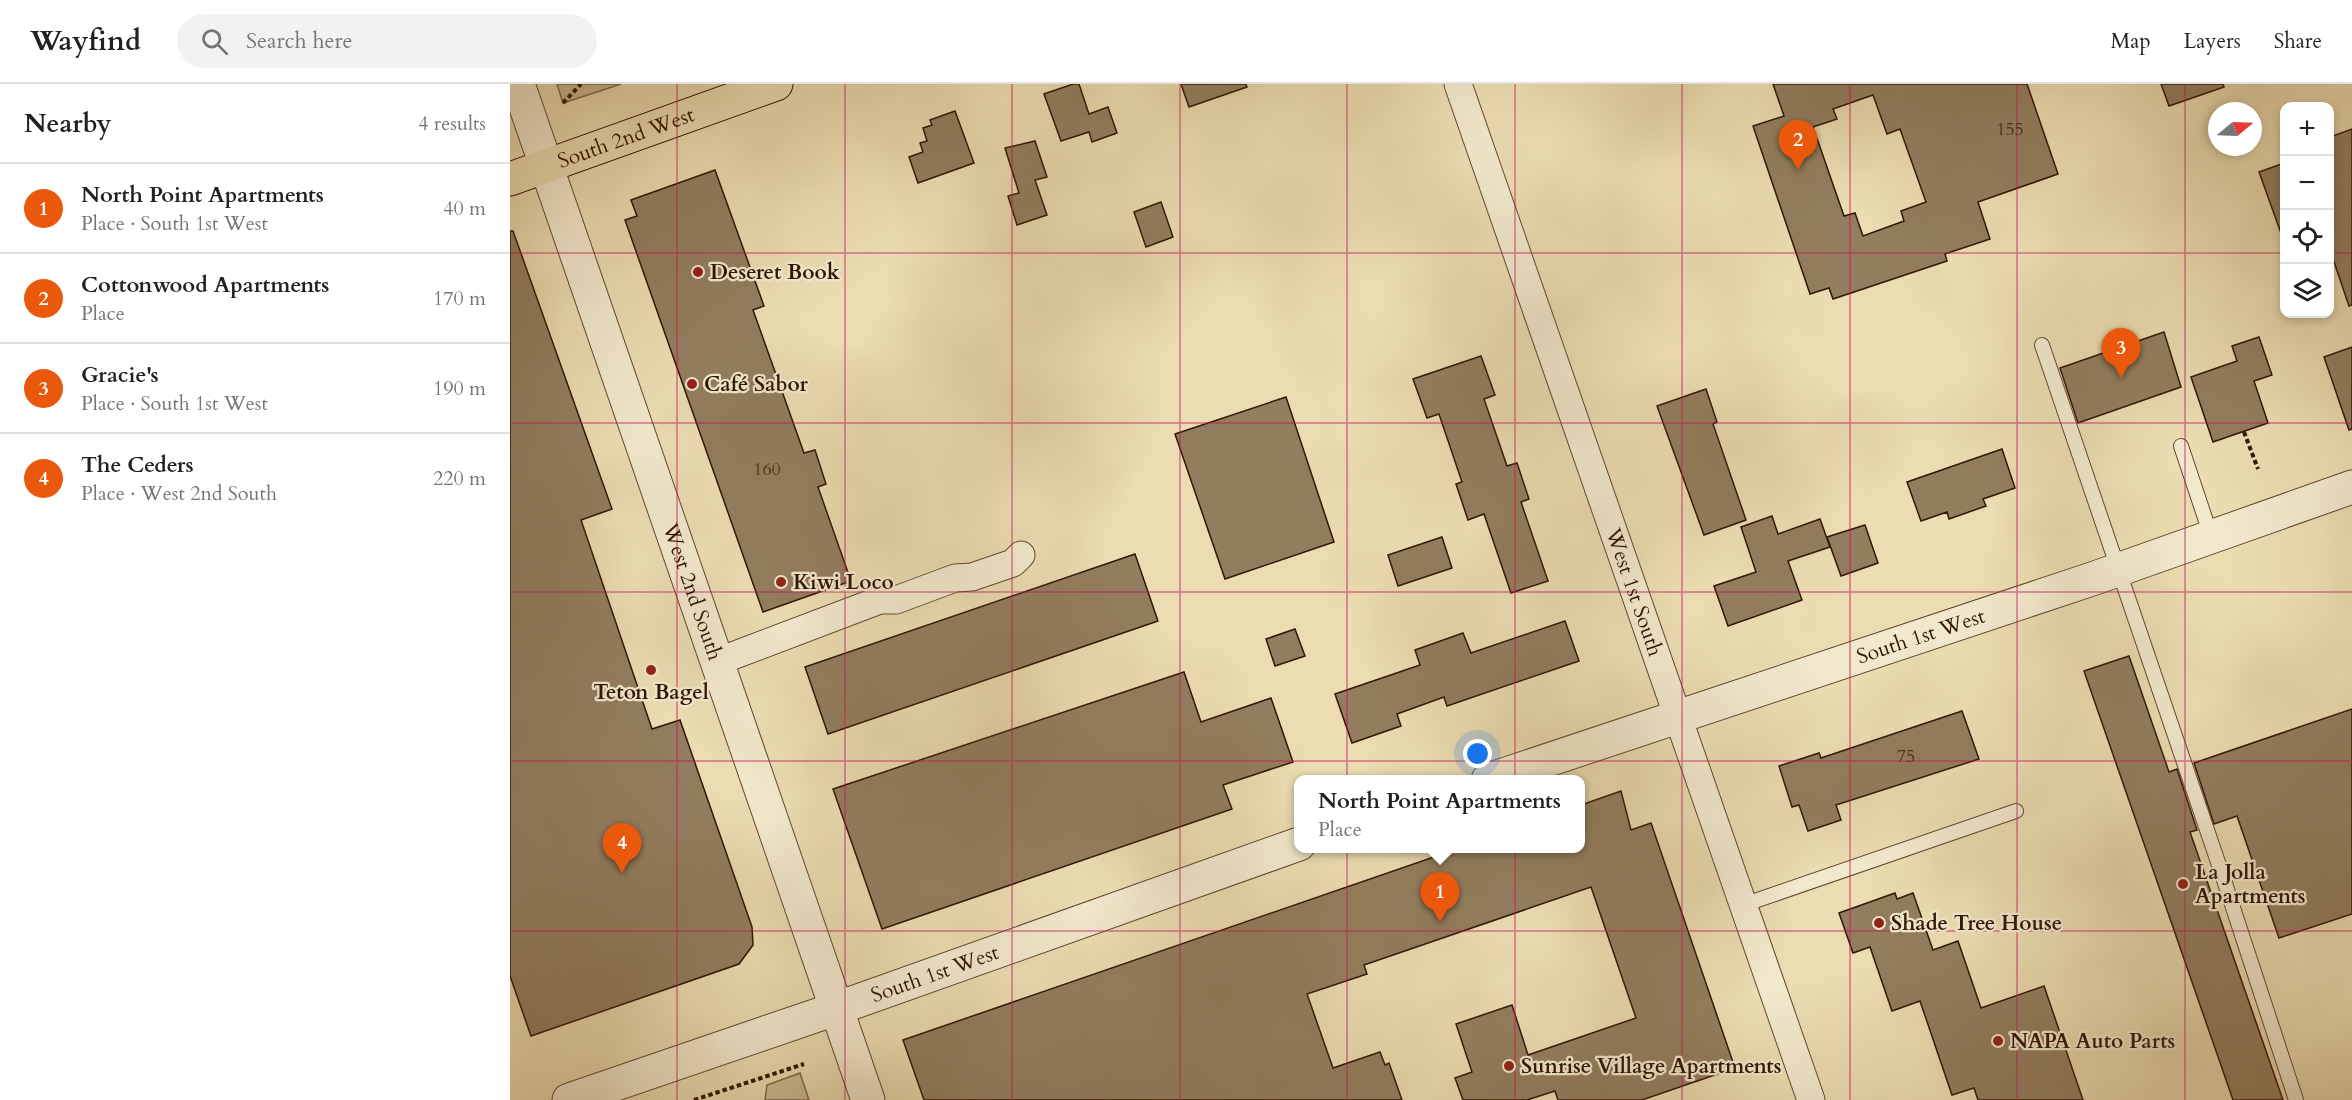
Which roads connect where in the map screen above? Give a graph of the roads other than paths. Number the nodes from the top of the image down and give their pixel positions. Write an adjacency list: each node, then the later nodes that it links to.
1 (518, 84): 4 (street, West 2nd South)
2 (776, 84): 4 (main road, South 2nd West)
3 (1458, 84): 13 (street, West 1st South)
4 (548, 166): 5 (main road, South 2nd West); 12 (street, West 2nd South)
5 (510, 179)
6 (2042, 345): 11 (lane)
7 (2181, 446): 9 (lane)
8 (2352, 487): 9 (street, South 1st West)
9 (2211, 536): 11 (street, South 1st West)
10 (1021, 555): 12 (street)
11 (2119, 569): 13 (street, South 1st West); 22 (lane)
12 (719, 661): 18 (street, West 2nd South)
13 (1677, 718): 14 (street, South 1st West); 17 (street, West 1st South)
14 (1503, 775)
15 (2016, 811): 17 (lane)
16 (1294, 846): 18 (street, South 1st West)
17 (1743, 905): 21 (street, West 1st South)
18 (838, 1008): 19 (street, South 1st West); 20 (street, West 2nd South)
19 (569, 1100)
20 (868, 1100)
21 (1811, 1100)
22 (2296, 1100)

